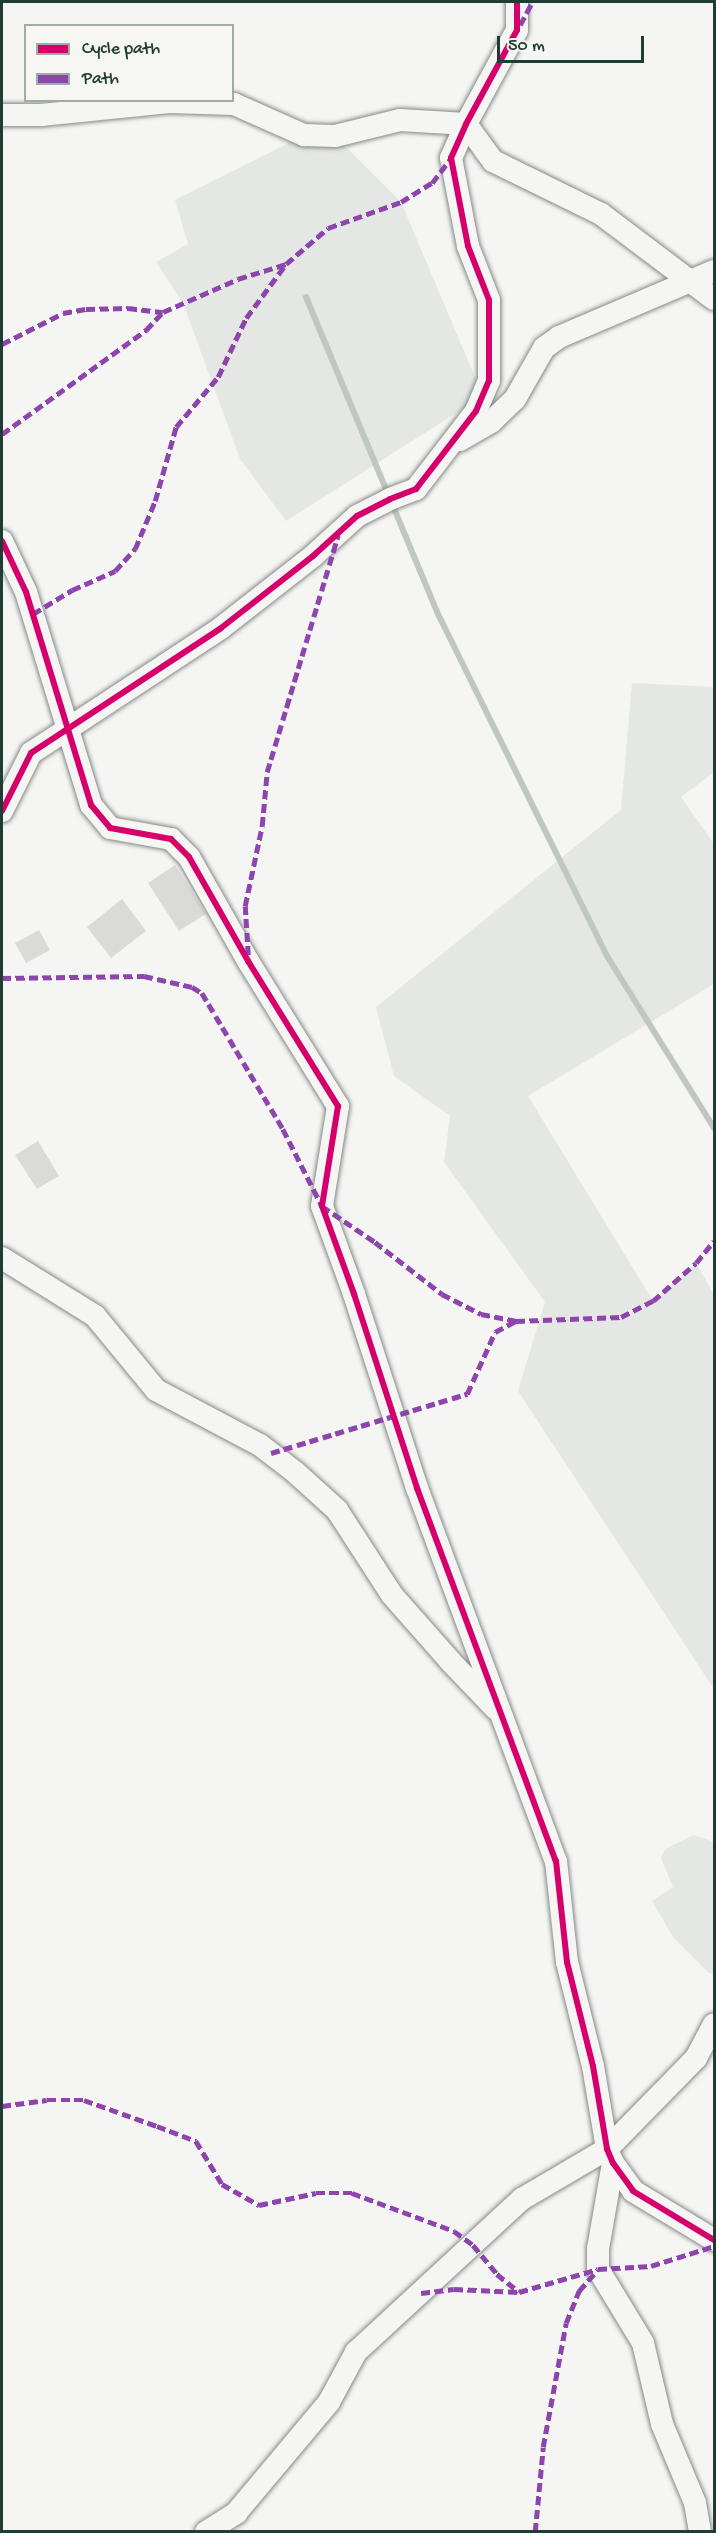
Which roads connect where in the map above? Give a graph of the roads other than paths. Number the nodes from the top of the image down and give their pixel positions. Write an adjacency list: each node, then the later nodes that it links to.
1 (517, 2): 3 (street)
2 (2, 116): 3 (street)
3 (466, 124): 5 (street); 7 (street)
4 (714, 271): 5 (street)
5 (692, 282): 6 (street); 7 (street)
6 (714, 299)
7 (453, 443): 9 (street)
8 (2, 541): 9 (street)
9 (67, 729): 10 (street); 12 (street)
10 (2, 811)
11 (2, 1258): 12 (street)
12 (502, 1715): 14 (street)
13 (714, 2024): 14 (street)
14 (610, 2156): 15 (street); 16 (street); 17 (street)
15 (714, 2240)
16 (206, 2532)
17 (700, 2532)

